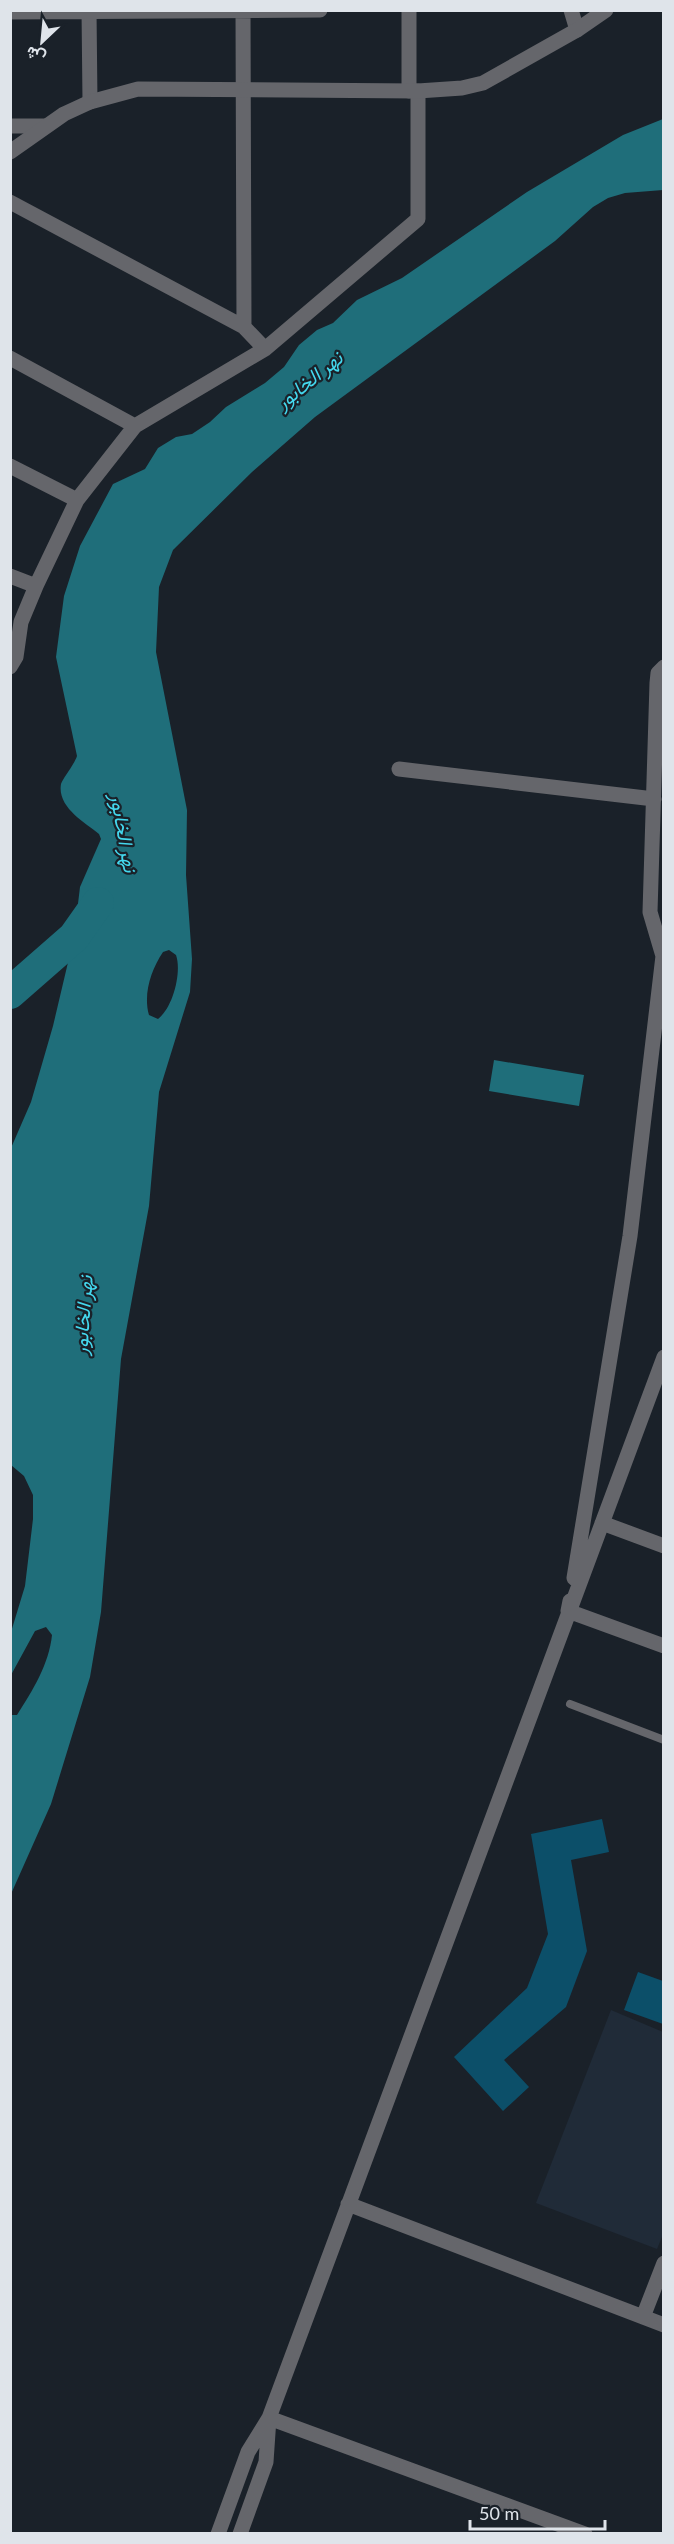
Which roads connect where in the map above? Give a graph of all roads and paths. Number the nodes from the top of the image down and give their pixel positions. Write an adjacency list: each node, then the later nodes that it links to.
1 (320, 10): 6 (street)
2 (409, 10): 10 (street)
3 (571, 10): 8 (street)
4 (606, 10): 8 (street)
5 (89, 11): 6 (street); 7 (street); 11 (street)
6 (243, 11): 9 (street)
7 (10, 12)
8 (577, 30): 10 (street)
9 (244, 89): 10 (street); 11 (street); 16 (street)
10 (413, 91): 17 (street)
11 (90, 102): 13 (street)
12 (10, 126): 13 (street)
13 (45, 126): 14 (street)
14 (10, 152)
15 (10, 202): 16 (street)
16 (244, 327): 17 (street)
17 (266, 349): 19 (street)
18 (10, 358): 19 (street)
19 (135, 426): 21 (street)
20 (10, 466): 21 (street)
21 (76, 500): 23 (street)
22 (10, 576): 23 (street)
23 (36, 586): 24 (street)
24 (10, 667)
25 (663, 667): 27 (street)
26 (399, 769): 27 (street)
27 (654, 799): 28 (street)
28 (657, 910): 29 (street)
29 (661, 942): 33 (street)
30 (663, 1357): 31 (street)
31 (602, 1522): 32 (street); 33 (street)
32 (663, 1545)
33 (568, 1611): 34 (street); 37 (street)
34 (663, 1646)
35 (570, 1704): 36 (lane)
36 (663, 1740)
37 (348, 2204): 39 (street); 41 (street)
38 (663, 2263): 39 (street)
39 (643, 2317): 40 (street)
40 (663, 2325)
41 (269, 2418): 42 (street); 43 (street); 44 (street)
42 (218, 2534)
43 (240, 2534)
44 (585, 2534)

